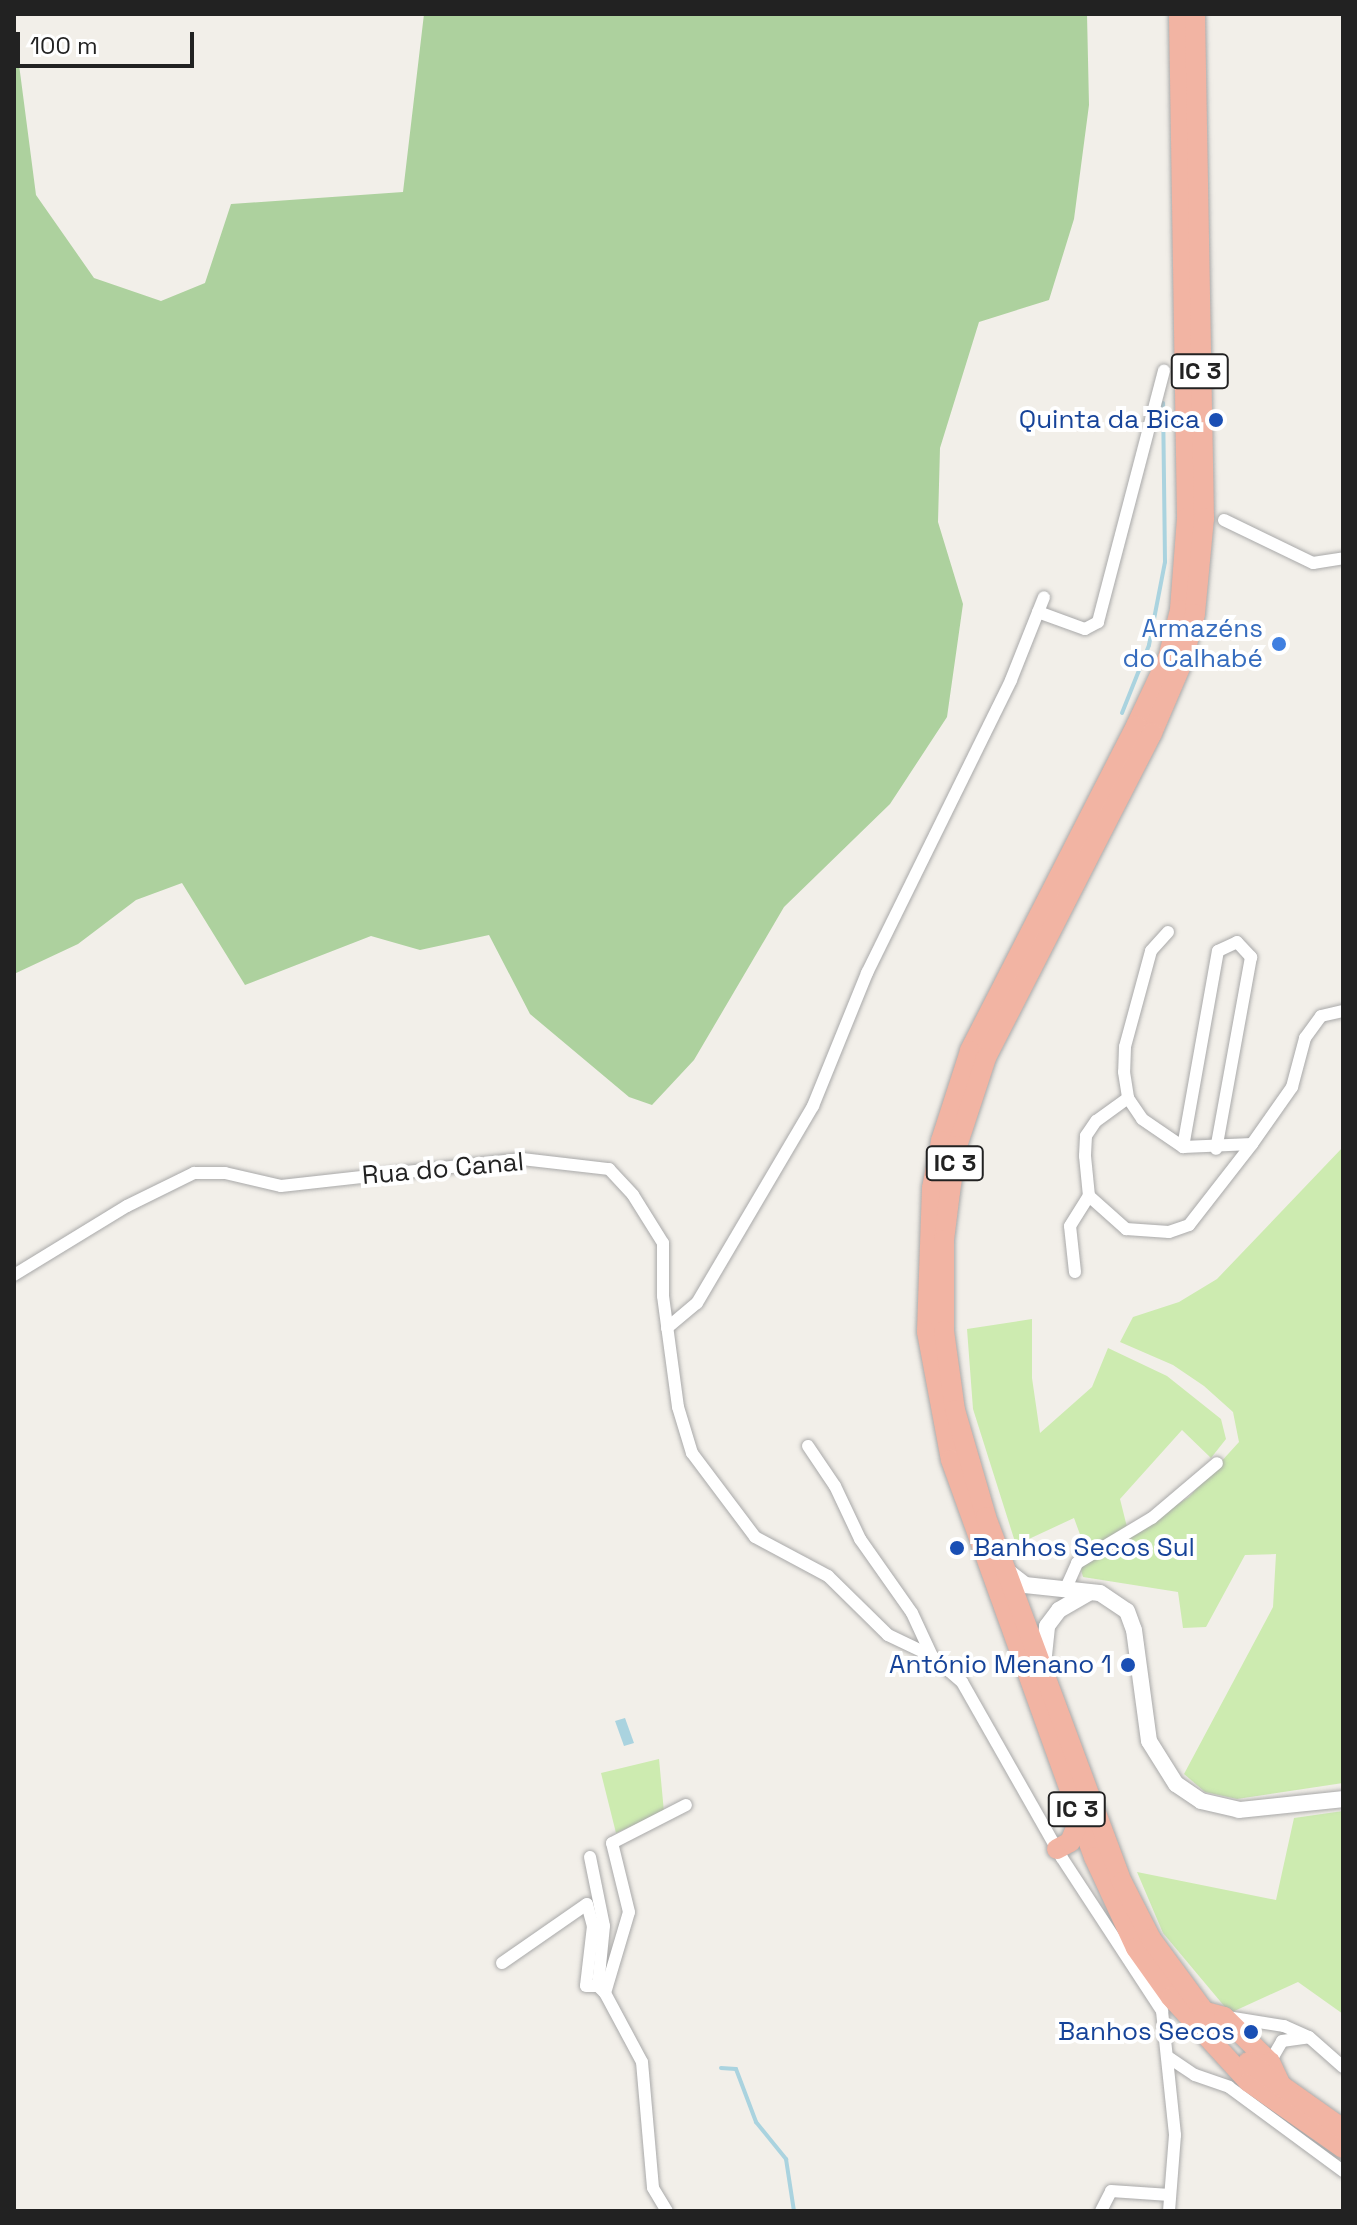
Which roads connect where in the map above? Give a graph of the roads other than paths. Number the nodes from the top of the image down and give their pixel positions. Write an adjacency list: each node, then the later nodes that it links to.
1 (1179, 14): 27 (highway, IC 3)
2 (1195, 14): 20 (highway, IC 3)
3 (1164, 370): 7 (street)
4 (1224, 520): 5 (street)
5 (1343, 558)
6 (1044, 597): 7 (street)
7 (1038, 612): 17 (street)
8 (1168, 932): 10 (street)
9 (1343, 1011): 11 (street)
10 (1128, 1098): 12 (street); 14 (street)
11 (1252, 1144): 13 (street); 14 (street)
12 (1183, 1147): 13 (street); 13 (street)
13 (1216, 1149)
14 (1089, 1196): 15 (street)
15 (1075, 1272)
16 (14, 1275): 17 (street, Rua do Canal)
17 (667, 1328): 23 (street, Rua do Canal)
18 (808, 1446): 23 (street)
19 (1217, 1463): 21 (street)
20 (1004, 1569): 21 (street); 24 (highway, IC 3)
21 (1066, 1588): 22 (street)
22 (1089, 1593): 24 (street); 25 (street)
23 (932, 1656): 28 (street, Rua do Canal)
24 (1042, 1672): 33 (highway, IC 3)
25 (1343, 1799)
26 (686, 1805): 32 (street)
27 (1080, 1819): 28 (highway); 30 (highway, IC 3)
28 (1060, 1854): 30 (highway); 36 (street, Rua do Canal)
29 (590, 1857): 32 (street)
30 (1094, 1857): 41 (highway, IC 3)
31 (502, 1963): 32 (street)
32 (602, 1989): 44 (street)
33 (1202, 2011): 34 (highway); 39 (highway, IC 3)
34 (1224, 2017): 35 (street); 37 (highway)
35 (1309, 2037): 37 (street); 38 (street)
36 (1168, 2057): 42 (street); 43 (street, Rua do Canal)
37 (1270, 2062): 39 (highway)
38 (1343, 2067)
39 (1282, 2089): 40 (highway, IC 3)
40 (1343, 2129)
41 (1343, 2148)
42 (1343, 2171)
43 (1170, 2195): 45 (street); 46 (street, Rua do Canal)
44 (667, 2211)
45 (1101, 2211)
46 (1169, 2211)

